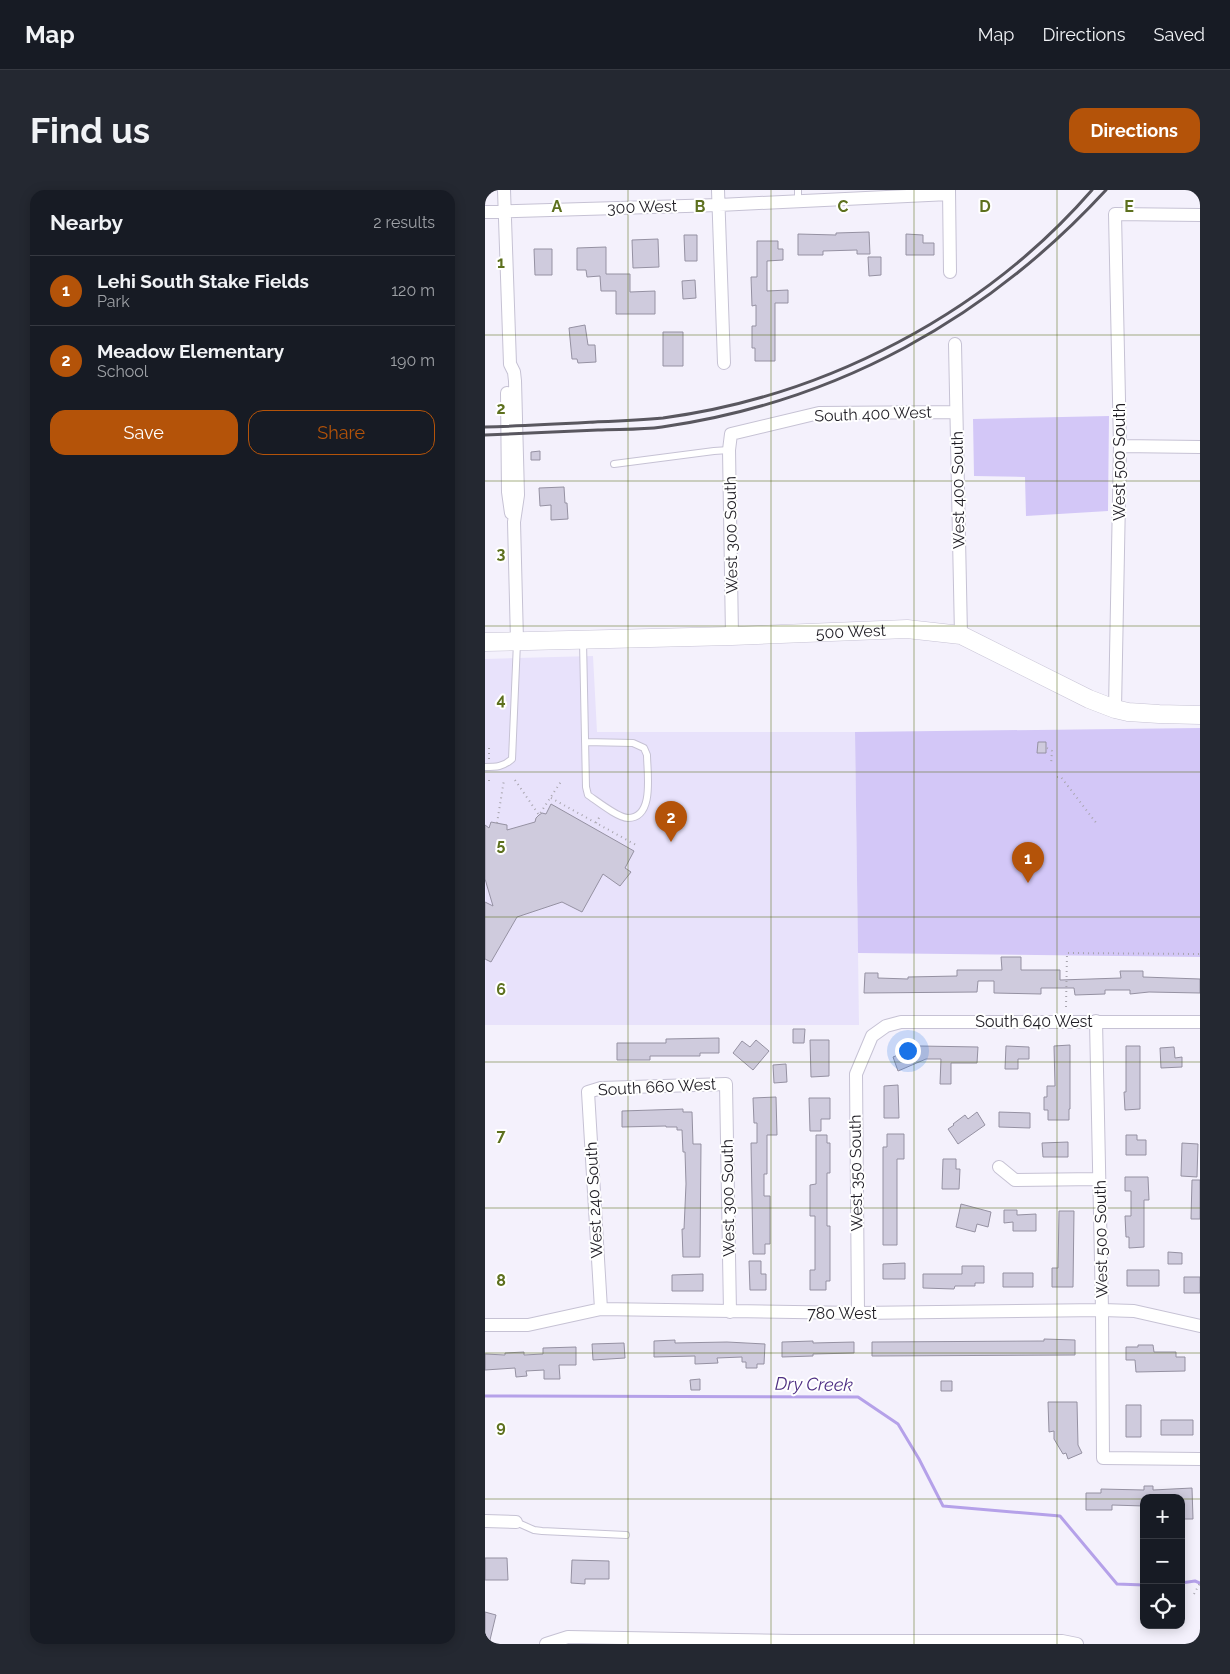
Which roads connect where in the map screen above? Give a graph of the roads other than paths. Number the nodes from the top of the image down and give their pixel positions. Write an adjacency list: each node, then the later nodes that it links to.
1 (504, 190): 7 (street)
2 (718, 190): 5 (street)
3 (949, 192): 4 (street, 300 West); 9 (street)
4 (798, 196): 5 (street, 300 West)
5 (719, 205): 7 (street, 300 West); 11 (street)
6 (485, 212): 7 (street, 300 West)
7 (505, 212): 21 (street)
8 (1200, 215): 14 (street, West 500 South)
9 (950, 272)
10 (955, 344): 12 (street, West 400 South)
11 (724, 363)
12 (957, 412): 13 (street, South 400 West); 18 (street, West 400 South)
13 (731, 434): 16 (street, West 300 South)
14 (1120, 446): 15 (street); 23 (street, West 500 South)
15 (1200, 447)
16 (729, 450): 17 (lane); 19 (street, West 300 South)
17 (613, 464)
18 (961, 635): 19 (street, 500 West); 23 (street, 500 West)
19 (732, 636): 20 (street, 500 West)
20 (583, 640): 21 (street, 500 West); 25 (lane)
21 (517, 641): 22 (street, 500 West); 26 (lane)
22 (485, 642)
23 (1115, 709): 24 (street, 500 West)
24 (1200, 714)
25 (585, 742): 25 (lane)
26 (487, 765)
27 (1096, 1021): 28 (street, South 640 West); 29 (street, South 640 West); 33 (street, West 500 South)
28 (1200, 1022)
29 (872, 1036): 37 (street, West 350 South)
30 (727, 1084): 31 (street, South 660 West); 36 (street, West 300 South)
31 (588, 1092): 34 (street, West 240 South)
32 (999, 1167): 33 (street)
33 (1099, 1180): 35 (street, West 500 South)
34 (601, 1309): 36 (street, 780 West); 38 (street, 780 West)
35 (1103, 1310): 37 (street, 780 West); 39 (street, 780 West); 40 (street, West 500 South)
36 (730, 1312): 37 (street, 780 West)
37 (858, 1313)
38 (485, 1325)
39 (1200, 1326)
40 (1200, 1459)
41 (485, 1521): 42 (street)
42 (516, 1522): 43 (lane)
43 (626, 1535)
44 (793, 1642): 45 (street); 46 (street)
45 (546, 1644)
46 (1077, 1644)

